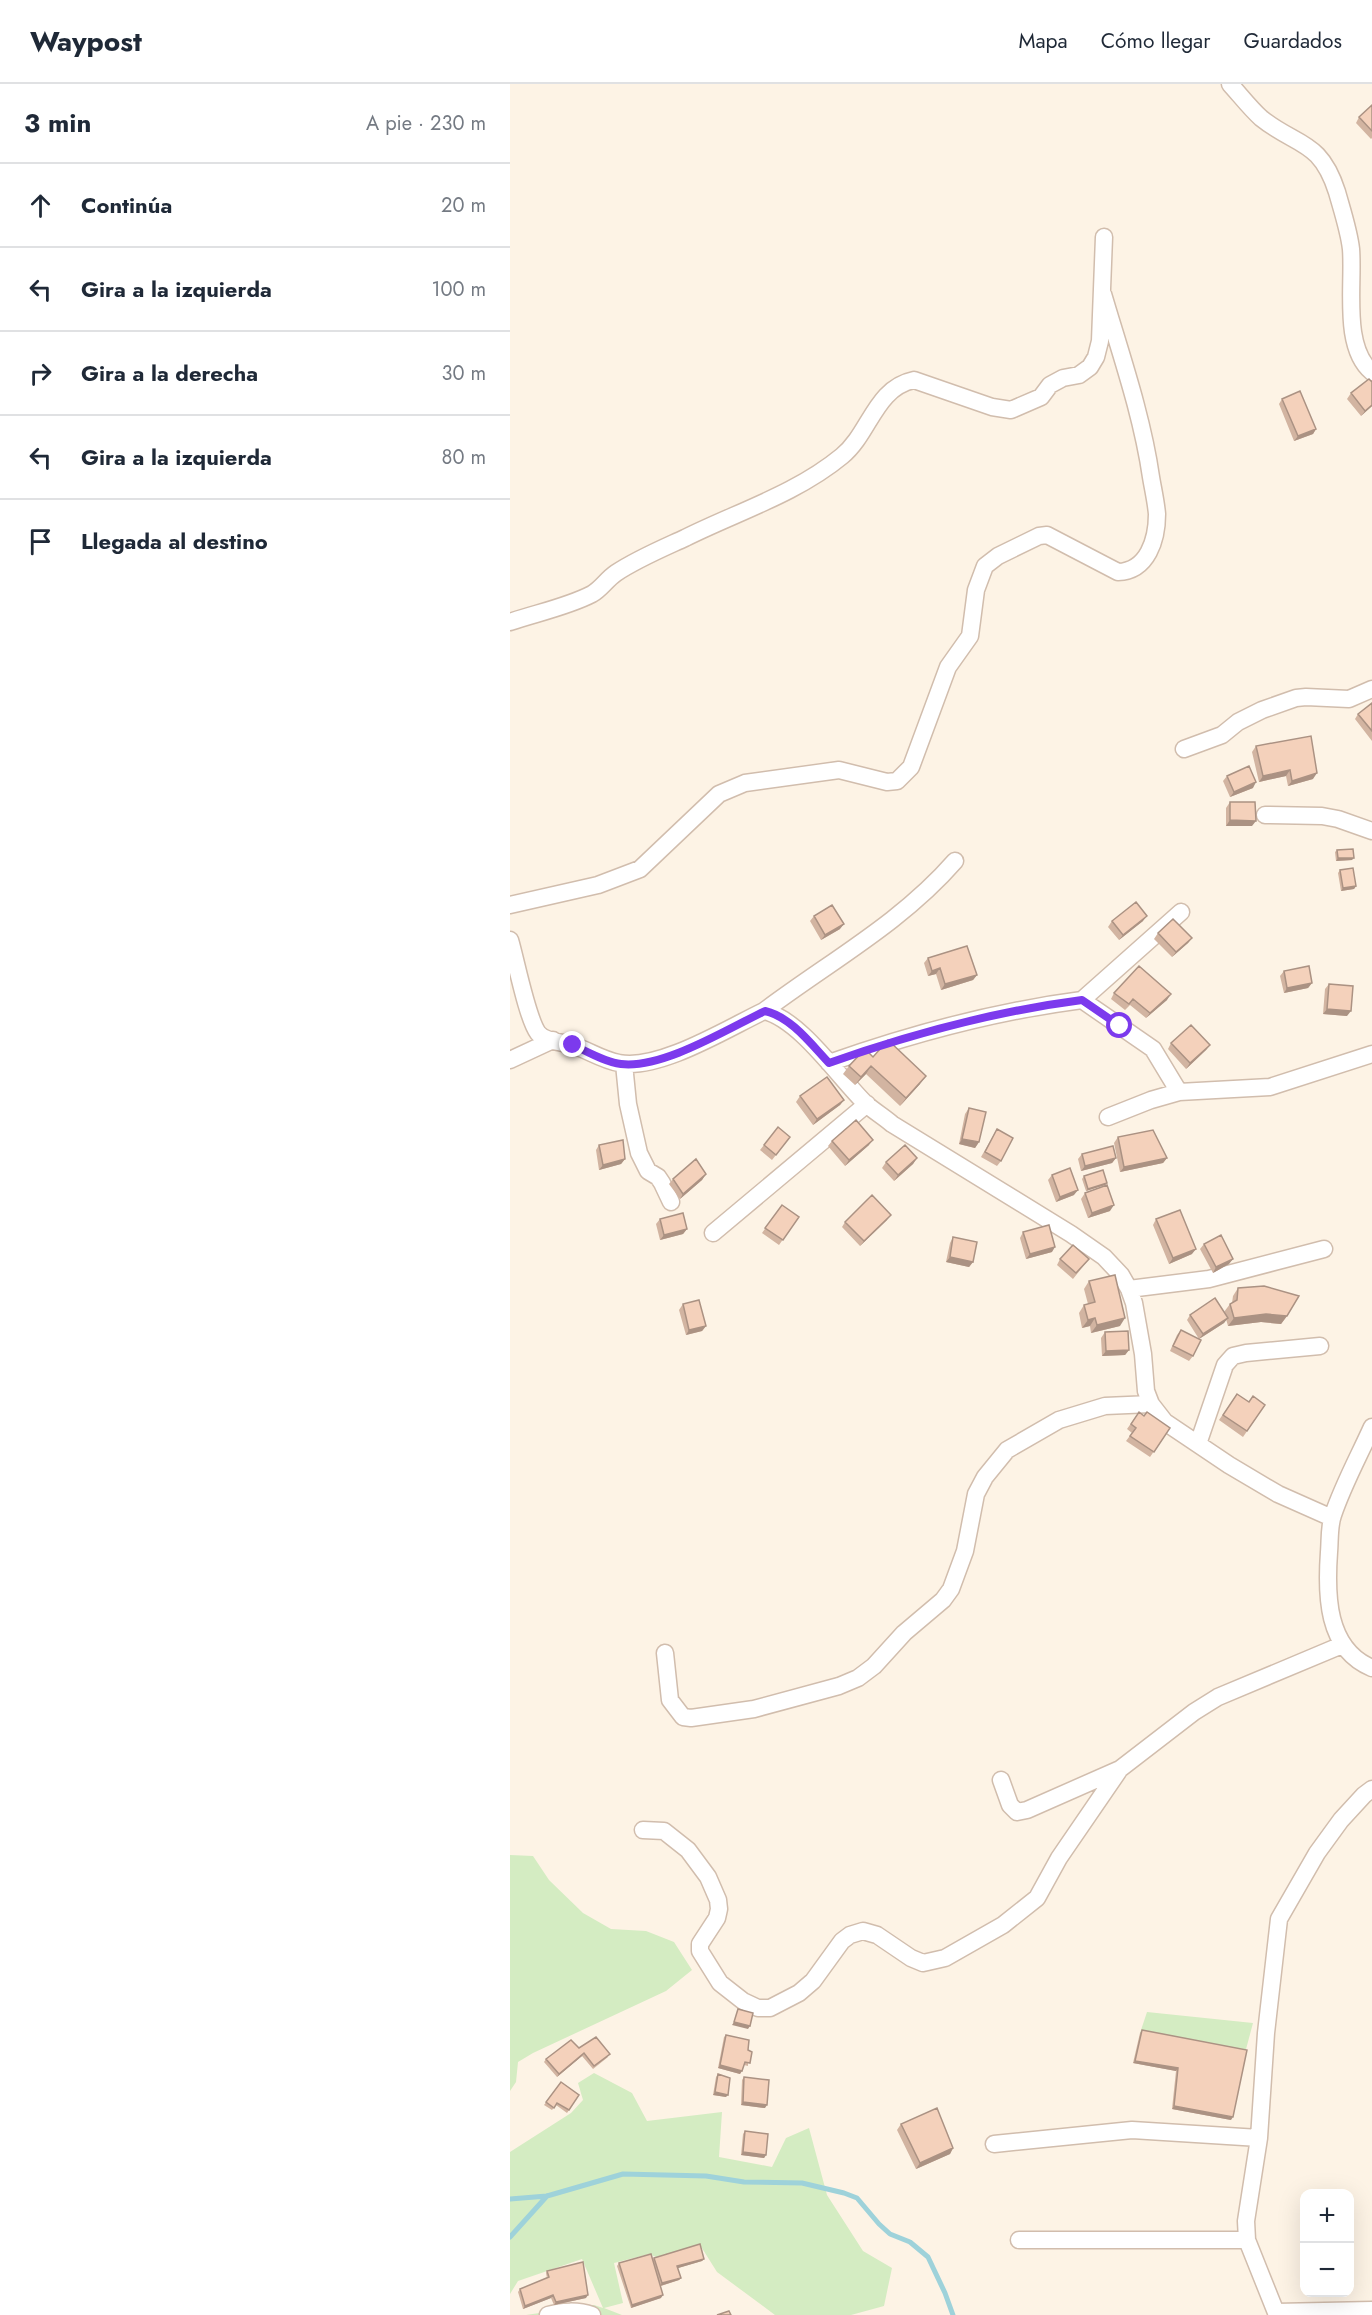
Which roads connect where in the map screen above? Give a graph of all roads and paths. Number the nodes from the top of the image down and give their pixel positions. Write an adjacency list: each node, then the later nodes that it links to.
1 (1230, 84): 4 (street)
2 (1104, 237): 3 (street)
3 (1103, 294): 5 (street); 11 (street)
4 (1372, 372)
5 (510, 622)
6 (1372, 689): 7 (street)
7 (1184, 749)
8 (1265, 815): 9 (street)
9 (1372, 831)
10 (955, 861): 15 (street)
11 (510, 905)
12 (1181, 912): 14 (street)
13 (510, 940): 16 (street)
14 (1082, 1000): 19 (street); 21 (street)
15 (765, 1011): 19 (street); 20 (street)
16 (553, 1040): 18 (street); 20 (street)
17 (1372, 1054): 21 (street)
18 (510, 1060)
19 (829, 1063): 22 (street)
20 (624, 1064): 24 (street)
21 (1179, 1092): 23 (street)
22 (867, 1104): 25 (street); 27 (street)
23 (1108, 1117)
24 (671, 1202)
25 (713, 1233)
26 (1324, 1249): 27 (street)
27 (1129, 1289): 29 (street)
28 (1320, 1346): 31 (street)
29 (1151, 1404): 31 (street); 34 (street)
30 (1372, 1427): 32 (street)
31 (1198, 1444): 32 (street)
32 (1332, 1518): 33 (street)
33 (1342, 1645): 35 (street); 36 (street)
34 (664, 1653)
35 (1372, 1668)
36 (1120, 1769): 37 (street); 39 (street)
37 (1001, 1780)
38 (1372, 1789): 40 (street)
39 (643, 1830)
40 (1259, 2138): 41 (street); 43 (street)
41 (994, 2144)
42 (1019, 2240): 43 (street)
43 (1247, 2240): 45 (street)
44 (1372, 2310): 45 (street)
45 (1276, 2314)
46 (548, 2315): 47 (street)
47 (592, 2315)

